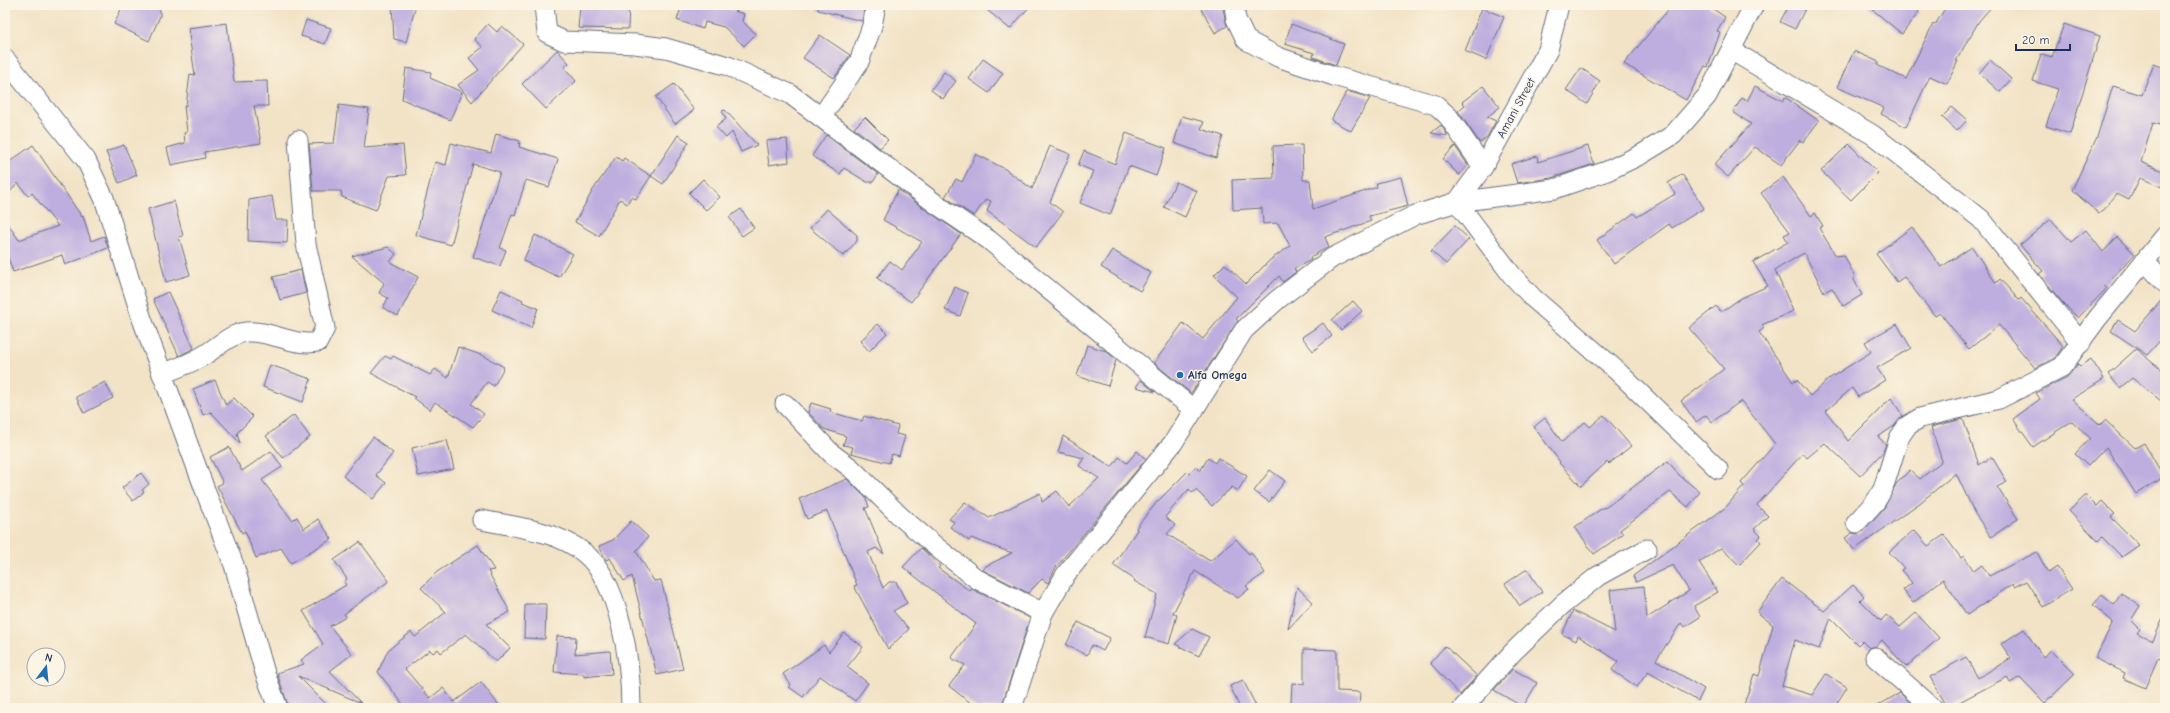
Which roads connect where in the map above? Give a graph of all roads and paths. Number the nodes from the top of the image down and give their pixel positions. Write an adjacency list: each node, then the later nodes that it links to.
1 (544, 5): 8 (street)
2 (876, 5): 8 (street)
3 (1234, 5): 10 (street)
4 (1559, 5): 10 (street, Amani Street)
5 (1754, 5): 6 (street)
6 (1731, 50): 11 (street); 15 (street)
7 (5, 59): 16 (street)
8 (820, 116): 18 (street)
9 (298, 140): 16 (street)
10 (1483, 167): 11 (street, Amani Street)
11 (1457, 202): 18 (street); 19 (street)
12 (2165, 236): 13 (street)
13 (2145, 261): 14 (street); 15 (street)
14 (2165, 283)
15 (2081, 343): 21 (street)
16 (162, 374): 25 (street)
17 (785, 404): 23 (street)
18 (1194, 410): 23 (street)
19 (1718, 470)
20 (482, 520): 26 (street)
21 (1856, 523)
22 (1647, 549): 28 (street)
23 (1043, 613): 27 (street)
24 (1875, 657): 29 (street)
25 (278, 708)
26 (631, 708)
27 (1012, 708)
28 (1463, 708)
29 (1933, 708)

